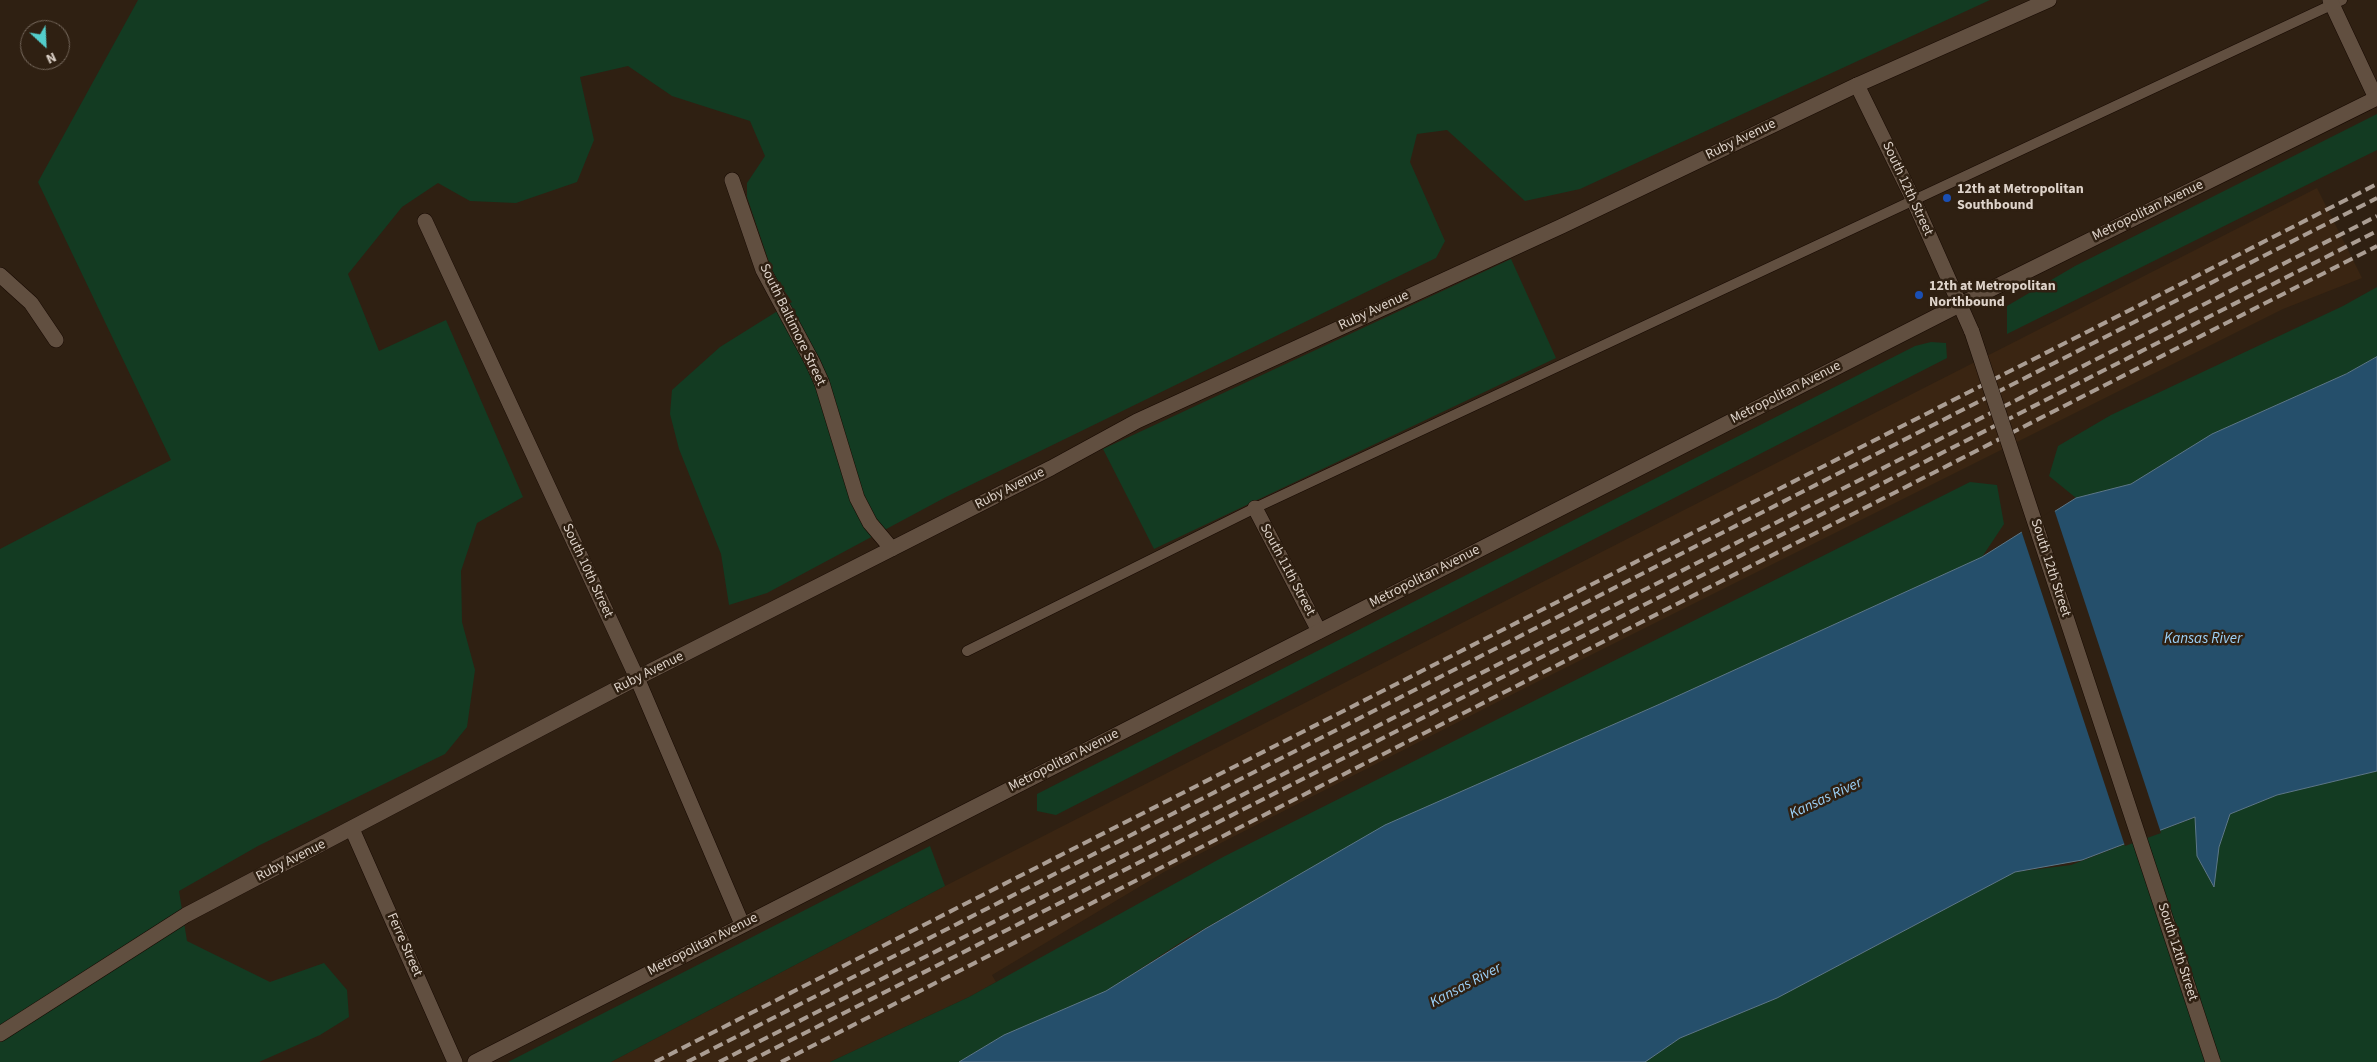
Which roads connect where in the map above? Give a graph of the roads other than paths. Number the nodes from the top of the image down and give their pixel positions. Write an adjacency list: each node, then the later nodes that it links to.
1 (2049, 0): 3 (street, Ruby Avenue)
2 (2335, 2): 4 (street); 6 (lane)
3 (1857, 85): 6 (street, South 12th Street); 12 (street, Ruby Avenue)
4 (2377, 98): 9 (street, Metropolitan Avenue)
5 (732, 180): 12 (street, South Baltimore Street)
6 (1912, 199): 9 (street, South 12th Street); 11 (lane)
7 (425, 221): 15 (street, South 10th Street)
8 (0, 275): 10 (street)
9 (1961, 304): 13 (street, Metropolitan Avenue); 21 (street, South 12th Street, bridge)
10 (56, 340)
11 (1255, 508): 13 (street, South 11th Street); 14 (lane)
12 (892, 549): 15 (street, Ruby Avenue)
13 (1319, 631): 17 (street, Metropolitan Avenue)
14 (966, 651)
15 (637, 678): 16 (street, Ruby Avenue); 17 (street, South 10th Street)
16 (352, 829): 18 (street, Ruby Avenue); 19 (street, Ferre Street)
17 (742, 924): 20 (street, Metropolitan Avenue)
18 (0, 1034)
19 (455, 1062)
20 (476, 1062)
21 (2213, 1062)

